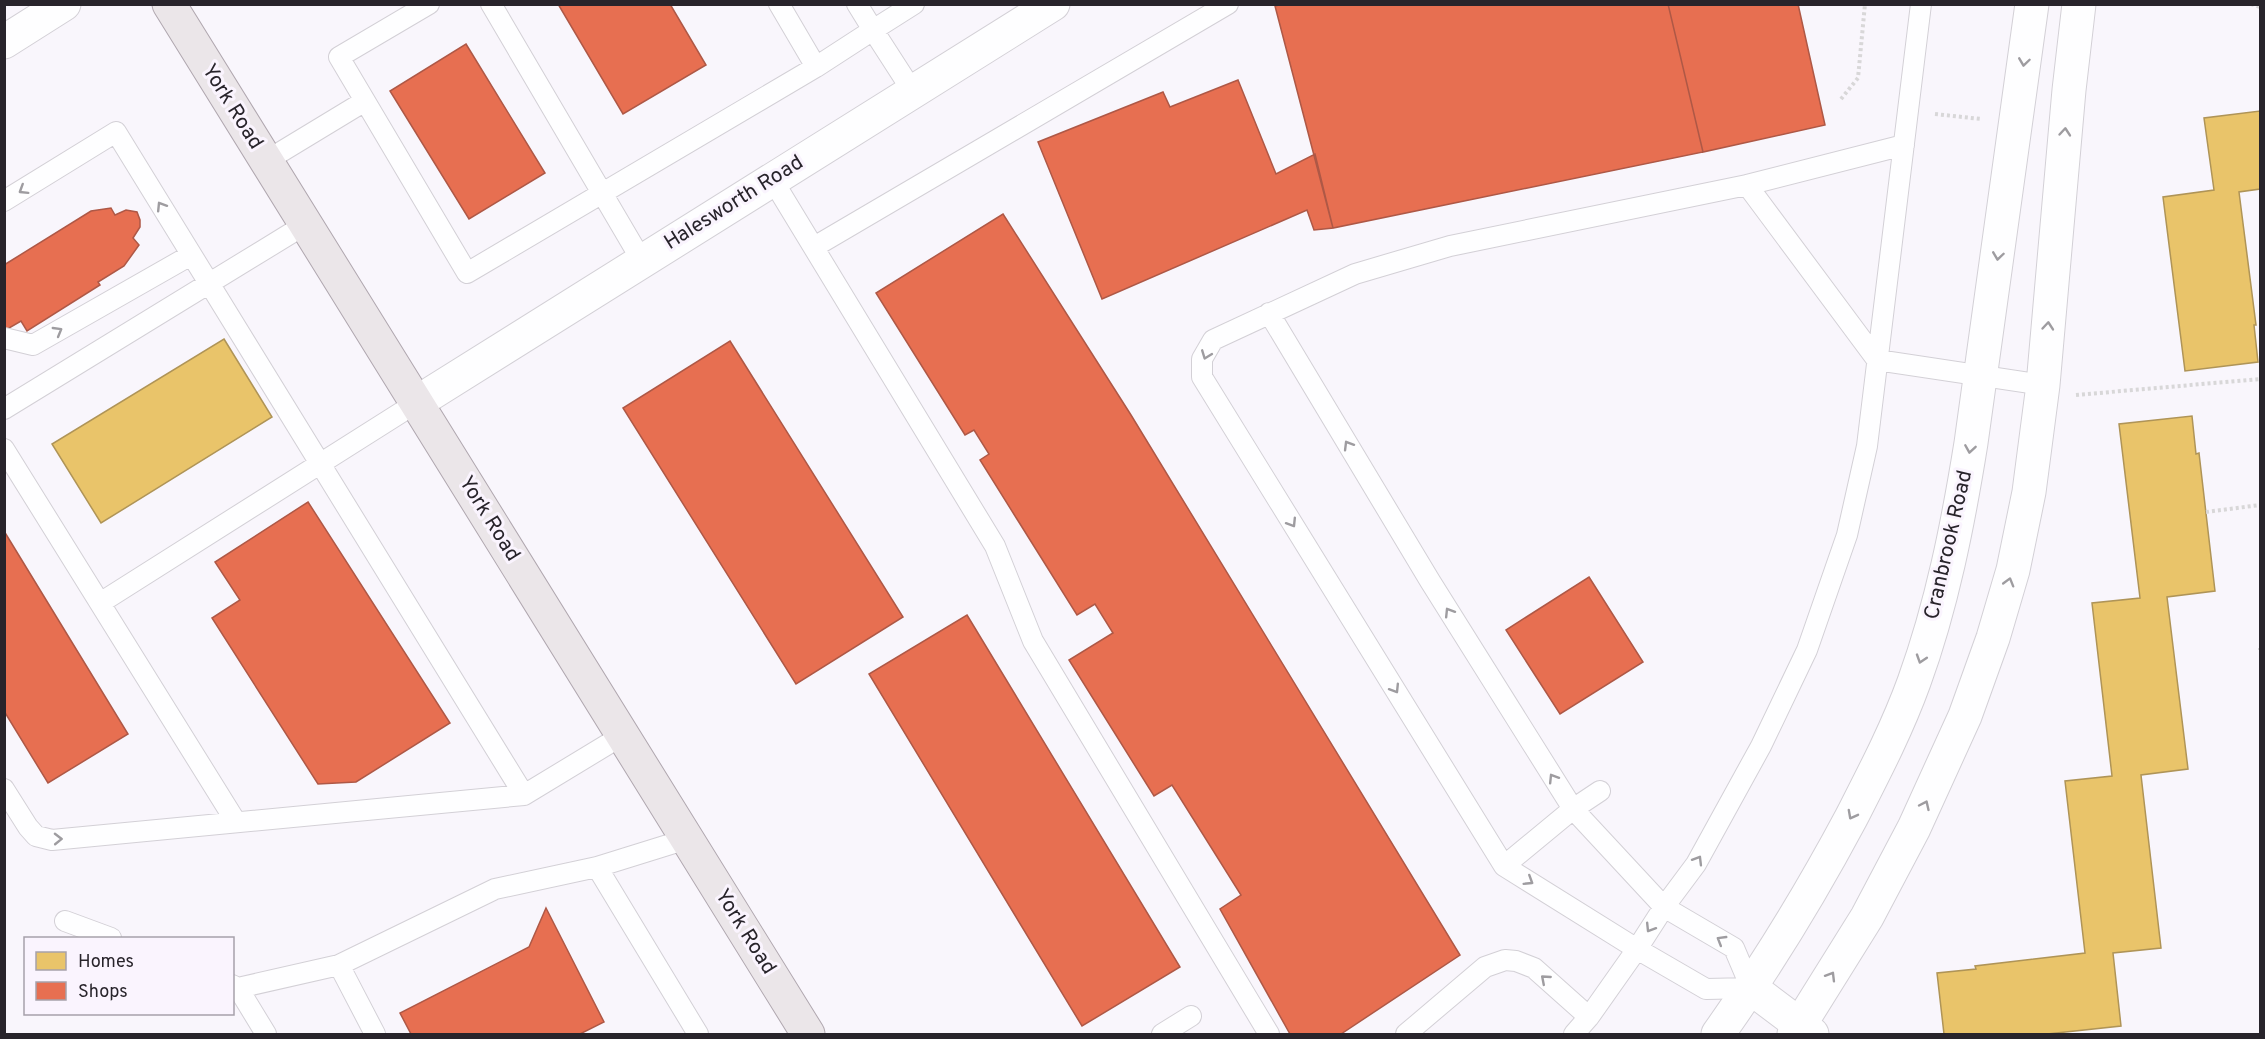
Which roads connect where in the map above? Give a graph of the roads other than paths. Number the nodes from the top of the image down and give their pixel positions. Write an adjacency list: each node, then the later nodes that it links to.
1 (64, 4): 14 (street)
2 (169, 4): 19 (main road, York Road)
3 (429, 4): 17 (lane)
4 (491, 4): 22 (lane)
5 (779, 4): 15 (lane)
6 (857, 4): 13 (lane)
7 (914, 4): 13 (lane)
8 (1053, 4): 16 (street, Halesworth Road)
9 (1228, 4): 25 (lane)
10 (1921, 4): 18 (lane)
11 (2032, 4): 32 (street, Cranbrook Road, one-way to 32)
12 (2079, 4): 33 (street, one-way to 12)
13 (873, 30): 15 (lane); 16 (lane)
14 (4, 42)
15 (816, 67): 22 (lane)
16 (913, 92): 20 (street, Halesworth Road)
17 (365, 101): 19 (lane); 22 (lane)
18 (1904, 145): 21 (lane); 31 (lane)
19 (266, 161): 24 (main road, York Road)
20 (772, 179): 25 (lane); 27 (street, Halesworth Road)
21 (1748, 185): 29 (lane); 31 (lane)
22 (602, 193): 27 (lane)
23 (4, 201): 26 (lane, one-way to 23)
24 (306, 224): 28 (lane); 34 (main road, York Road)
25 (814, 247): 63 (lane)
26 (191, 255): 28 (lane); 30 (lane, one-way to 26)
27 (642, 261): 34 (street, Halesworth Road)
28 (209, 284): 35 (lane); 37 (lane)
29 (1269, 313): 43 (lane, one-way to 29); 46 (lane, one-way to 46)
30 (4, 338)
31 (1877, 360): 32 (lane); 48 (lane, one-way to 31)
32 (1982, 375): 33 (lane); 54 (street, Cranbrook Road, one-way to 54)
33 (2043, 385): 57 (street, one-way to 33)
34 (416, 403): 37 (lane); 39 (main road, York Road)
35 (4, 409)
36 (4, 449): 38 (lane)
37 (319, 463): 38 (lane); 42 (lane)
38 (100, 603): 44 (lane)
39 (622, 735): 42 (lane); 45 (main road, York Road)
40 (4, 789): 44 (lane, one-way to 44)
41 (1600, 791): 43 (lane)
42 (524, 795): 44 (lane)
43 (1573, 809): 46 (lane); 48 (lane)
44 (236, 822)
45 (687, 839): 47 (lane); 61 (main road, York Road)
46 (1504, 866): 51 (lane, one-way to 51)
47 (597, 867): 52 (lane); 60 (lane)
48 (1664, 907): 51 (lane, one-way to 51); 54 (lane, one-way to 48)
49 (65, 921): 50 (lane)
50 (106, 937)
51 (1637, 949): 54 (lane); 56 (lane)
52 (339, 966): 53 (lane); 59 (lane)
53 (235, 987): 58 (lane)
54 (1751, 988): 57 (street); 66 (street, Cranbrook Road)
55 (1191, 1016): 62 (lane)
56 (1589, 1017): 64 (lane, one-way to 64); 65 (lane)
57 (1802, 1032)
58 (266, 1035)
59 (375, 1035)
60 (698, 1035)
61 (808, 1035)
62 (1162, 1035)
63 (1269, 1035)
64 (1406, 1035)
65 (1574, 1035)
66 (1718, 1035)

